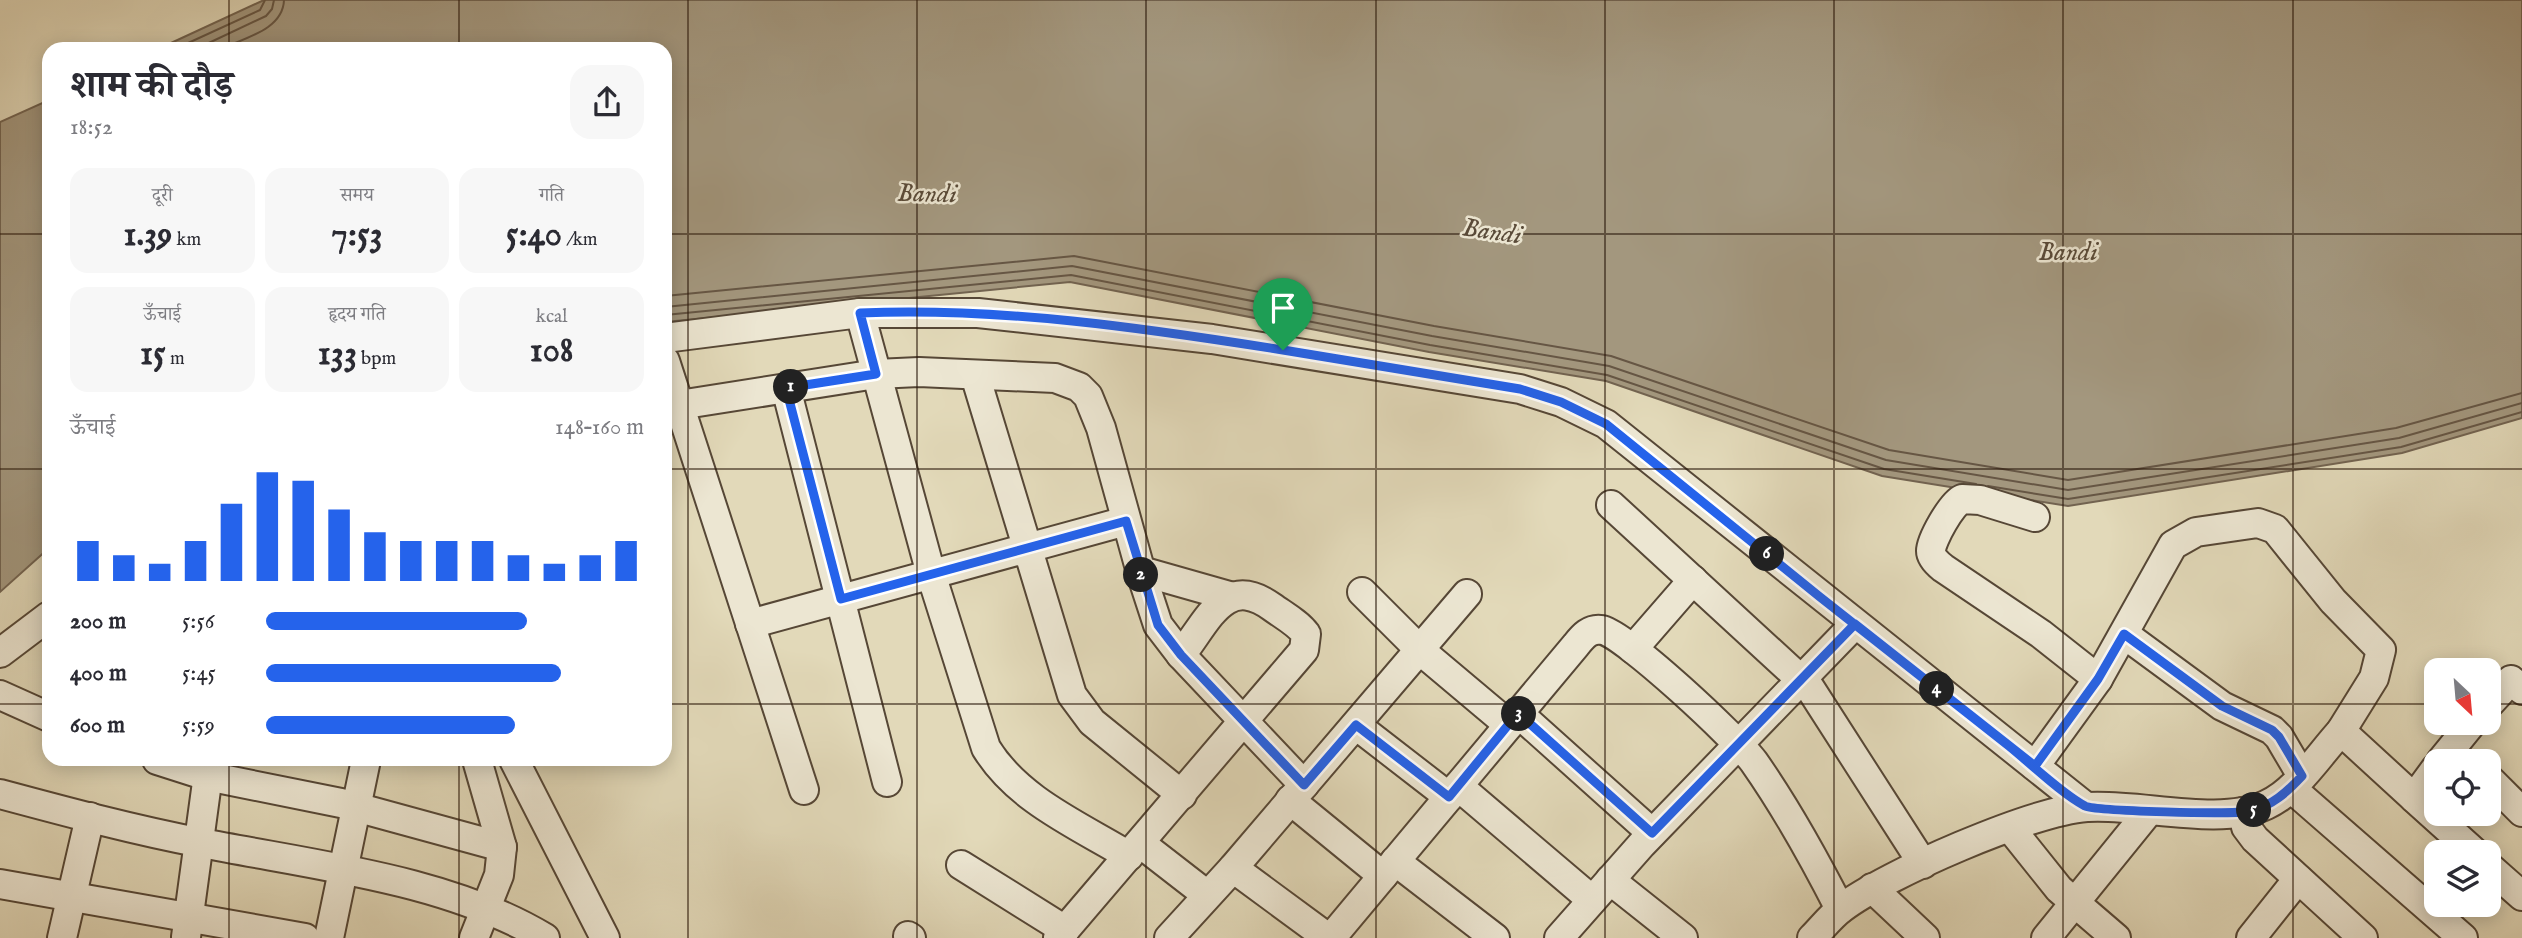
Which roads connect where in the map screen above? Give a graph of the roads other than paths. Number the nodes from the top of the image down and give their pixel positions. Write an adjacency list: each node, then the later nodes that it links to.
1 (860, 313): 2 (street); 3 (street); 20 (street)
2 (672, 337)
3 (876, 374): 4 (street); 6 (street); 12 (street)
4 (975, 375): 10 (street); 11 (street)
5 (672, 383): 7 (street)
6 (786, 388): 7 (street); 18 (street)
7 (679, 405): 19 (street)
8 (1611, 506): 14 (street)
9 (2035, 517): 27 (street)
10 (1126, 521): 11 (street); 13 (street)
11 (1026, 548): 12 (street); 51 (street)
12 (931, 574): 18 (street); 64 (street)
13 (1142, 576): 17 (street); 26 (street)
14 (1693, 580): 23 (street); 28 (street)
15 (1362, 592): 24 (street)
16 (1467, 594): 24 (street)
17 (1229, 596): 26 (street); 34 (street)
18 (841, 599): 19 (street); 43 (street)
19 (750, 624): 46 (street)
20 (1855, 624): 28 (street); 41 (street)
21 (42, 629): 25 (street)
22 (2124, 634): 27 (street); 36 (street); 44 (street)
23 (1633, 649): 33 (street); 37 (street)
24 (1421, 651): 33 (street); 35 (street)
25 (0, 653)
26 (1181, 655): 34 (street)
27 (2098, 679): 41 (street)
28 (1802, 680): 37 (street); 65 (street)
29 (2518, 680): 30 (street)
30 (2501, 694)
31 (0, 695): 32 (street)
32 (42, 713)
33 (1514, 719): 49 (street); 60 (street)
34 (1244, 723): 48 (street); 51 (street)
35 (1356, 725): 48 (street); 49 (street)
36 (2341, 731): 44 (street); 52 (street)
37 (1737, 743): 60 (street); 80 (street)
38 (365, 766): 53 (street)
39 (479, 766): 63 (street)
40 (517, 766): 88 (street)
41 (2035, 766): 54 (street)
42 (209, 768): 53 (street); 62 (street)
43 (887, 782)
44 (2296, 782): 57 (street); 100 (street)
45 (2424, 784): 52 (street)
46 (804, 790)
47 (2501, 791): 56 (street)
48 (1297, 792): 67 (street); 69 (street)
49 (1453, 792): 69 (street); 74 (street)
50 (0, 794): 58 (street)
51 (1182, 795): 64 (street)
52 (2414, 798): 61 (street)
53 (356, 807): 63 (street); 68 (street)
54 (2086, 807): 55 (street); 59 (street)
55 (2149, 811): 57 (street); 78 (street)
56 (2522, 811)
57 (2243, 812): 71 (street)
58 (90, 817): 62 (street); 77 (street)
59 (2011, 829): 65 (street); 78 (street)
60 (1652, 833): 74 (street)
61 (2461, 840)
62 (199, 843): 68 (street); 81 (street)
63 (502, 847): 79 (street)
64 (1135, 849): 75 (street); 82 (street)
65 (1923, 864): 73 (street)
66 (961, 865): 82 (street)
67 (1233, 868): 75 (street); 90 (street)
68 (343, 869): 79 (street); 85 (street)
69 (1389, 869): 90 (street); 91 (street)
70 (2501, 877): 76 (street)
71 (2298, 879): 98 (street); 99 (street)
72 (0, 884): 77 (street)
73 (1872, 888): 80 (street); 95 (street)
74 (1601, 890): 92 (street); 93 (street)
75 (1207, 895): 89 (street)
76 (2522, 896)
77 (71, 899): 81 (street); 83 (street)
78 (2074, 903): 96 (street); 97 (street)
79 (486, 908): 86 (street); 87 (street)
80 (1840, 909): 94 (street)
81 (188, 929): 84 (street)
82 (1062, 934)
83 (62, 938)
84 (305, 938)
85 (329, 938)
86 (474, 938)
87 (545, 938)
88 (605, 938)
89 (1169, 938)
90 (1330, 938)
91 (1495, 938)
92 (1559, 938)
93 (1683, 938)
94 (1812, 938)
95 (1925, 938)
96 (2046, 938)
97 (2116, 938)
98 (2251, 938)
99 (2363, 938)
100 (2463, 938)

